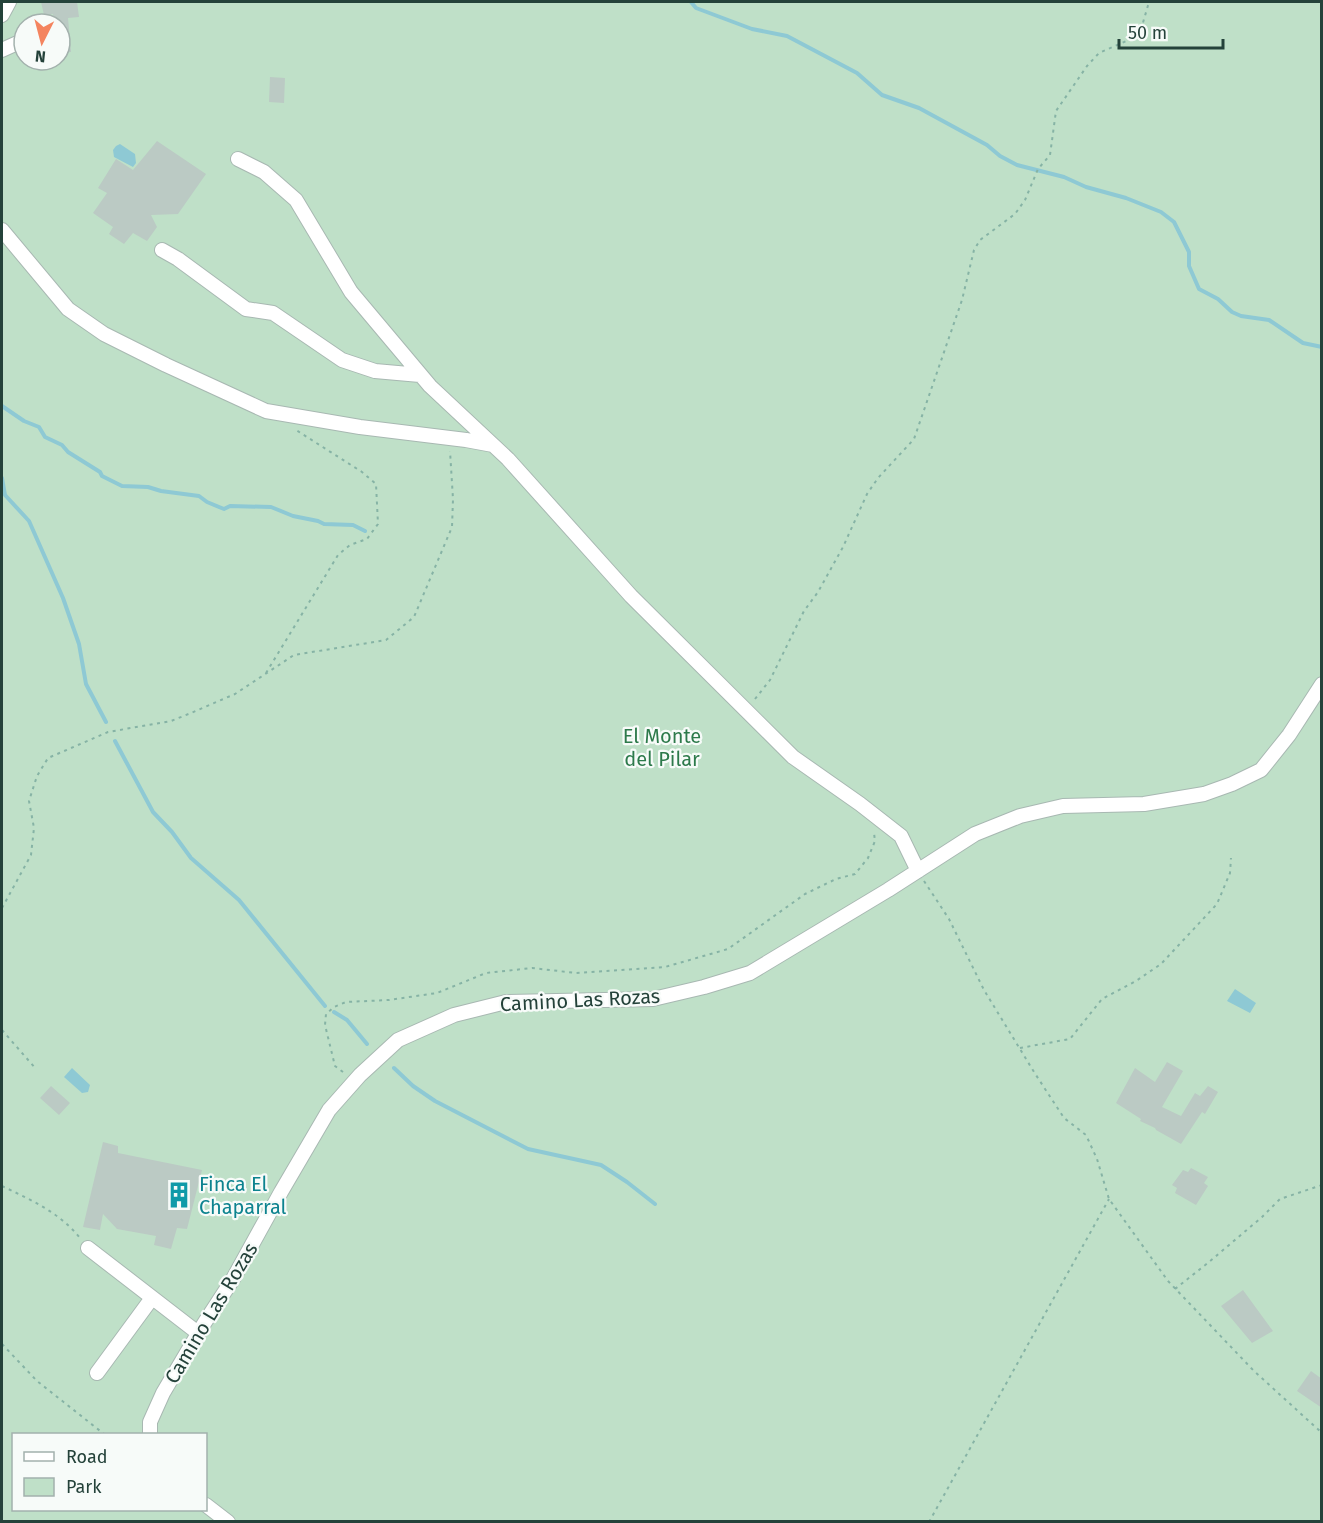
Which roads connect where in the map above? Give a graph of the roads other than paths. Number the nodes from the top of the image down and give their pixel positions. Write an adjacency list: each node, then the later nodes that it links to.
1 (9, 2): 2 (street)
2 (2, 15)
3 (238, 159): 6 (street)
4 (2, 230): 7 (street)
5 (162, 250): 6 (street)
6 (420, 375): 7 (street)
7 (493, 446): 9 (street)
8 (1322, 684): 9 (street, Camino Las Rozas)
9 (918, 871): 12 (street, Camino Las Rozas)
10 (88, 1248): 11 (street)
11 (152, 1298): 12 (street); 13 (street)
12 (198, 1333): 14 (street, Camino Las Rozas)
13 (97, 1373)
14 (150, 1433)
15 (207, 1506): 16 (street)
16 (228, 1521)

